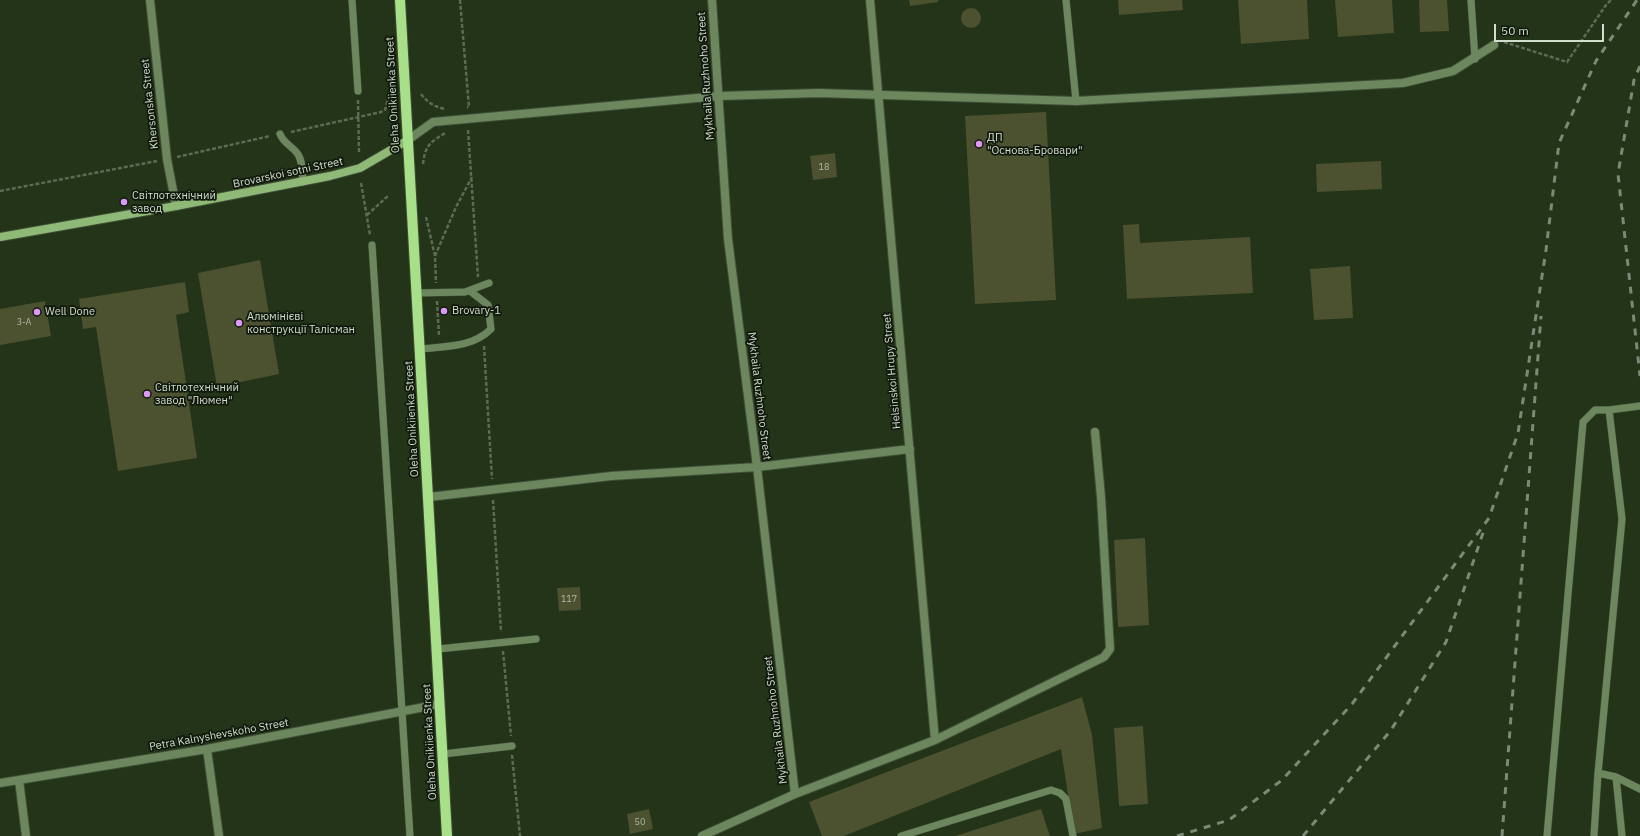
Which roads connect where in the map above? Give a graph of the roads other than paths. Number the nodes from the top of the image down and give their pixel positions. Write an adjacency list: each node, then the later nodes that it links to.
1 (150, 0): 17 (street, Khersonska Street)
2 (352, 0): 10 (lane)
3 (400, 0): 15 (main road, Oleha Onikiienka Street)
4 (712, 0): 12 (street, Mykhaila Ruzhnoho Street)
5 (870, 0): 11 (street, Helsinskoi Hrupy Street)
6 (1066, 0): 13 (lane)
7 (1471, 0): 9 (lane)
8 (1494, 45): 9 (street)
9 (1475, 58): 13 (street)
10 (358, 91)
11 (880, 95): 12 (street); 13 (street); 27 (street, Helsinskoi Hrupy Street)
12 (719, 96): 15 (street); 28 (street, Mykhaila Ruzhnoho Street)
13 (1076, 101)
14 (280, 134): 16 (lane)
15 (408, 140): 16 (street, Brovarskoi sotni Street); 22 (main road, Oleha Onikiienka Street)
16 (303, 182): 17 (street, Brovarskoi sotni Street)
17 (176, 206): 18 (street, Brovarskoi sotni Street)
18 (0, 237)
19 (372, 245): 33 (lane)
20 (489, 283): 21 (lane)
21 (470, 291): 22 (lane); 23 (lane)
22 (417, 293): 23 (main road, Oleha Onikiienka Street)
23 (420, 348): 29 (main road, Oleha Onikiienka Street)
24 (1640, 406): 25 (lane)
25 (1609, 410): 38 (lane); 51 (lane)
26 (1094, 432): 34 (street)
27 (910, 449): 28 (street); 34 (street, Helsinskoi Hrupy Street)
28 (757, 467): 29 (street); 43 (street, Mykhaila Ruzhnoho Street)
29 (429, 498): 31 (main road, Oleha Onikiienka Street)
30 (536, 639): 31 (lane)
31 (438, 649): 32 (main road, Oleha Onikiienka Street)
32 (440, 704): 33 (street, Petra Kalnyshevskoho Street); 37 (main road, Oleha Onikiienka Street)
33 (403, 711): 36 (street, Petra Kalnyshevskoho Street); 46 (lane)
34 (935, 740): 43 (street)
35 (512, 746): 37 (lane)
36 (207, 749): 40 (street, Petra Kalnyshevskoho Street); 45 (street)
37 (443, 754): 47 (main road, Oleha Onikiienka Street)
38 (1598, 774): 39 (lane); 52 (lane)
39 (1616, 777): 42 (lane); 53 (lane)
40 (19, 780): 41 (street, Petra Kalnyshevskoho Street); 44 (street)
41 (0, 783)
42 (1640, 789)
43 (795, 794): 48 (street)
44 (26, 836)
45 (219, 836)
46 (410, 836)
47 (447, 836)
48 (702, 836)
49 (901, 836): 50 (lane)
50 (1073, 836)
51 (1547, 836)
52 (1594, 836)
53 (1622, 836)

